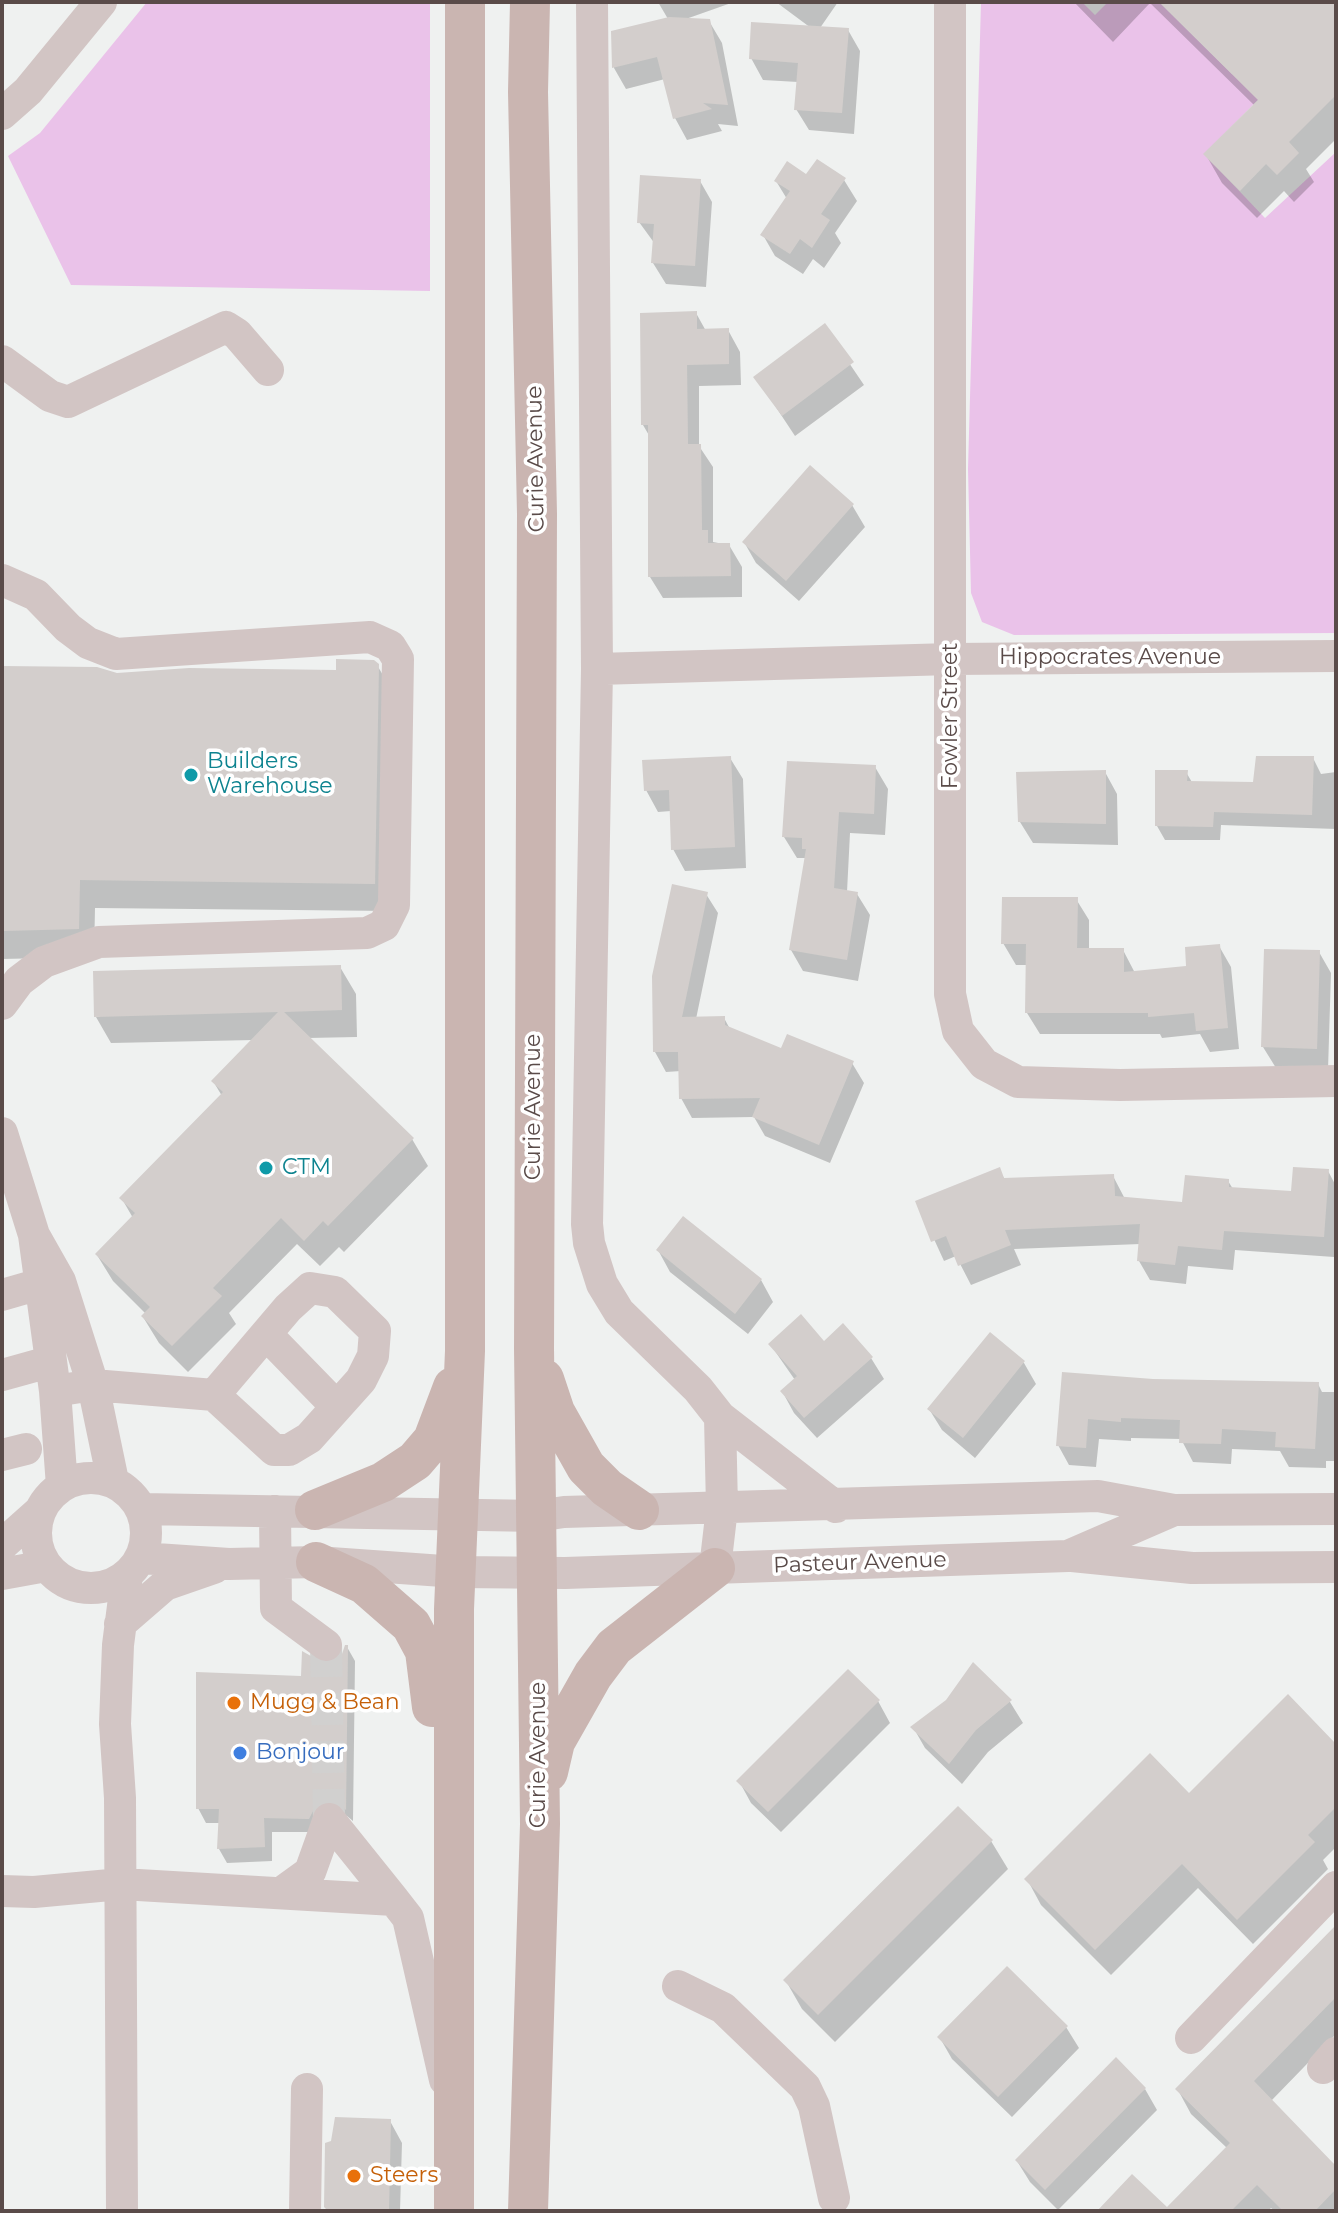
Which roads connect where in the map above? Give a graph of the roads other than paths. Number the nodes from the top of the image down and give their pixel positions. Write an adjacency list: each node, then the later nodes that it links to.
1 (101, 2): 6 (street)
2 (465, 2): 21 (main road)
3 (530, 2): 20 (main road, Curie Avenue)
4 (592, 2): 12 (street)
5 (950, 2): 11 (street, Fowler Street)
6 (2, 114)
7 (2, 361): 8 (street)
8 (268, 370)
9 (2, 580): 13 (street)
10 (1336, 656): 11 (street, Hippocrates Avenue)
11 (951, 659): 12 (street, Hippocrates Avenue); 14 (street, Fowler Street)
12 (597, 669): 27 (street)
13 (2, 1004)
14 (1336, 1081)
15 (2, 1133): 16 (street)
16 (20, 1219): 17 (street); 24 (street)
17 (40, 1284): 18 (street); 23 (street)
18 (2, 1295)
19 (266, 1334): 25 (street); 26 (street); 26 (street)
20 (534, 1348): 35 (main road); 40 (main road, Curie Avenue)
21 (465, 1351): 34 (main road); 39 (main road)
22 (2, 1375): 23 (street)
23 (52, 1376): 24 (street); 29 (street)
24 (93, 1385): 25 (street); 28 (street)
25 (214, 1395): 26 (street)
26 (336, 1406)
27 (720, 1417): 30 (street); 31 (street)
28 (113, 1481): 29 (street); 32 (street)
29 (62, 1486): 38 (street)
30 (836, 1507): 31 (street, Pasteur Avenue); 36 (street, Pasteur Avenue)
31 (722, 1508): 35 (street, Pasteur Avenue); 49 (street)
32 (142, 1509): 37 (street, Pasteur Avenue); 47 (street)
33 (1336, 1509): 36 (street, Pasteur Avenue)
34 (315, 1510): 37 (street, Pasteur Avenue); 39 (street, Pasteur Avenue)
35 (639, 1510): 40 (street, Pasteur Avenue)
36 (1174, 1510): 42 (street, Pasteur Avenue)
37 (275, 1511): 44 (street)
38 (39, 1512): 41 (street); 46 (street)
39 (459, 1514): 40 (street, Pasteur Avenue); 51 (main road)
40 (537, 1516): 50 (main road, Curie Avenue)
41 (2, 1545)
42 (1068, 1556): 48 (street); 49 (street, Pasteur Avenue)
43 (316, 1562): 44 (street, Pasteur Avenue); 51 (street, Pasteur Avenue); 57 (main road)
44 (275, 1563): 45 (street, Pasteur Avenue); 55 (street)
45 (229, 1564): 47 (street); 54 (street)
46 (46, 1566): 52 (street); 53 (street)
47 (134, 1567): 53 (street); 54 (street)
48 (1336, 1567)
49 (715, 1568): 50 (street, Pasteur Avenue); 56 (main road)
50 (538, 1571): 51 (street, Pasteur Avenue); 56 (main road, Curie Avenue)
51 (457, 1572): 57 (main road)
52 (2, 1574)
53 (72, 1585): 54 (street)
54 (119, 1635): 58 (street)
55 (326, 1645)
56 (540, 1824): 71 (main road, Curie Avenue)
57 (454, 1878): 66 (main road)
58 (121, 1884): 60 (street); 61 (street); 68 (street)
59 (1336, 1887): 64 (street)
60 (2, 1891)
61 (281, 1893): 62 (street); 62 (street)
62 (394, 1900): 66 (street)
63 (678, 1986): 67 (street)
64 (1191, 2038)
65 (307, 2089): 69 (street)
66 (455, 2122): 70 (main road)
67 (834, 2198)
68 (122, 2211)
69 (305, 2211)
70 (454, 2211)
71 (528, 2211)

